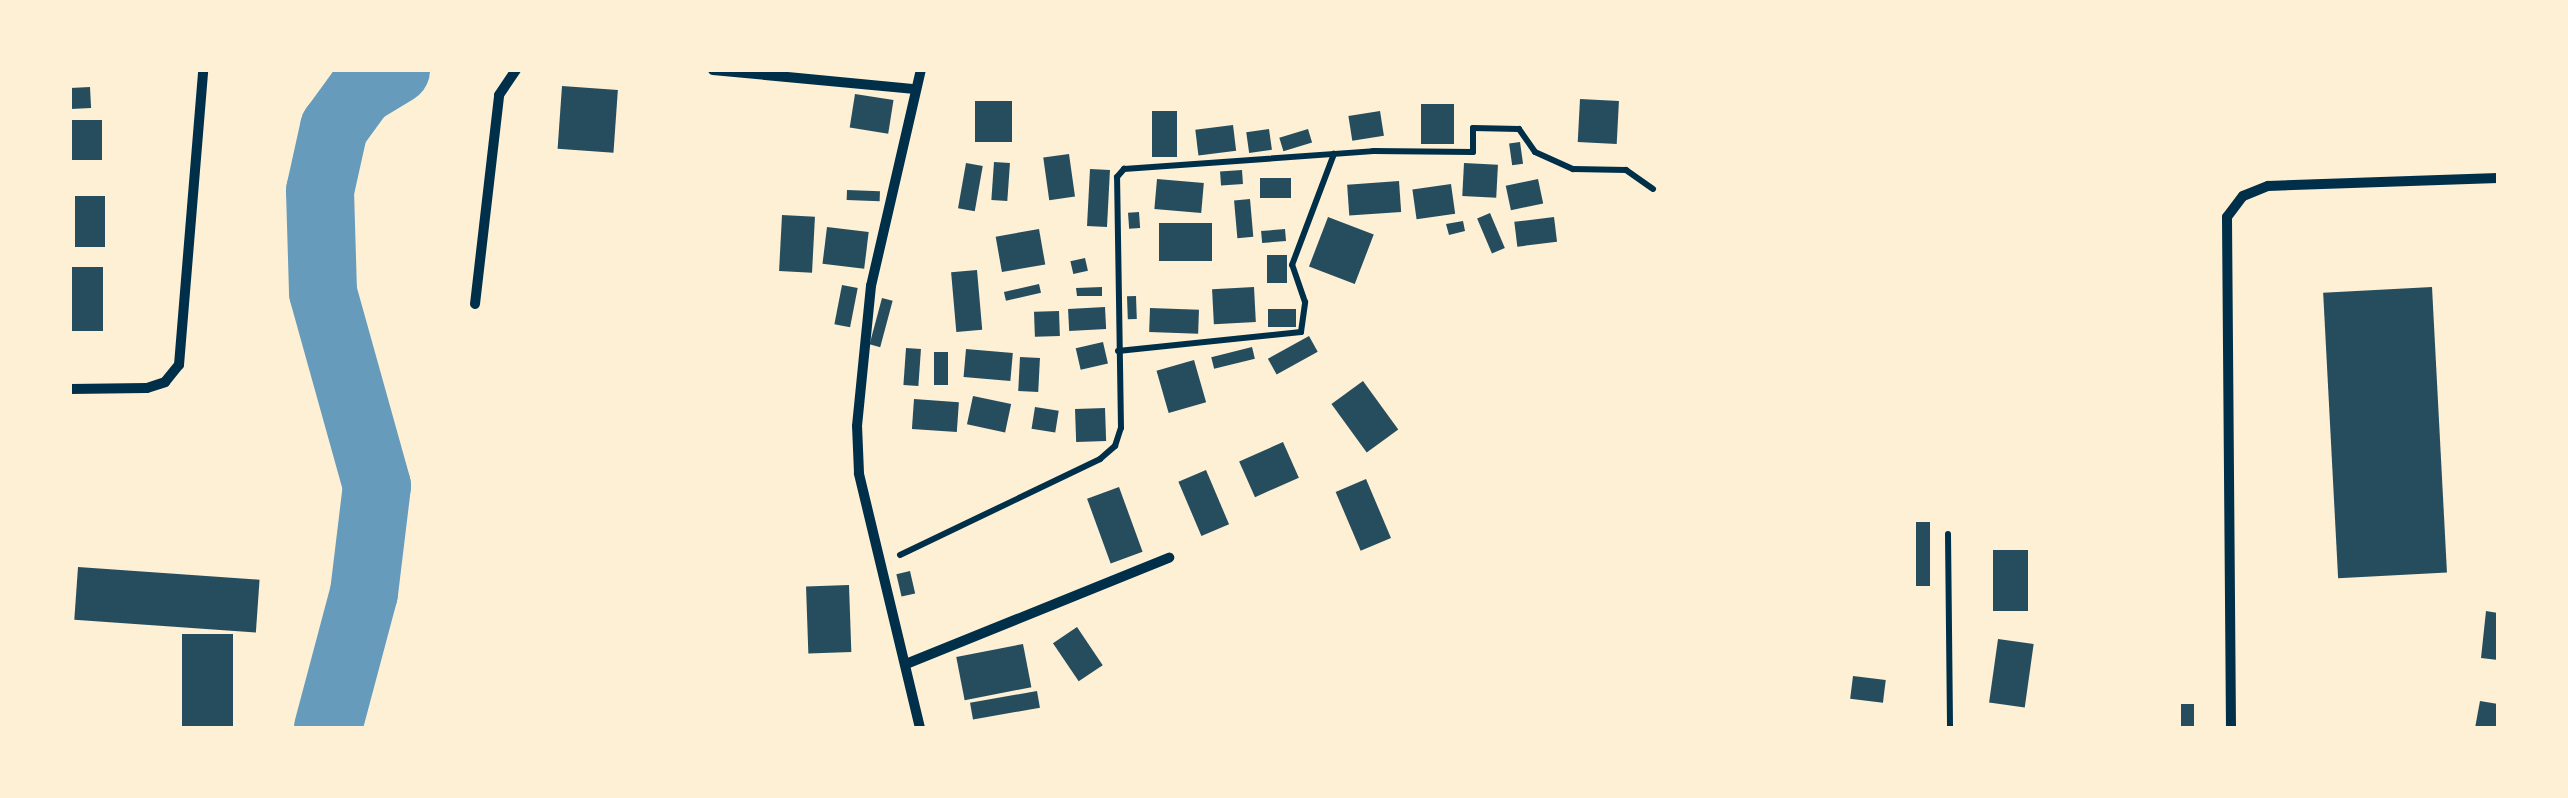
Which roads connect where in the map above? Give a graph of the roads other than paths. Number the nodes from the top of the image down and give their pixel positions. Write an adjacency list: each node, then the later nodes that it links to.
1 (203, 70): 8 (street)
2 (516, 70): 7 (street)
3 (713, 70): 5 (street)
4 (921, 70): 5 (street)
5 (916, 89): 10 (street)
6 (2498, 178): 12 (street)
7 (475, 304)
8 (70, 389)
9 (1170, 558): 10 (street)
10 (906, 664): 11 (street)
11 (920, 728)
12 (2232, 728)

